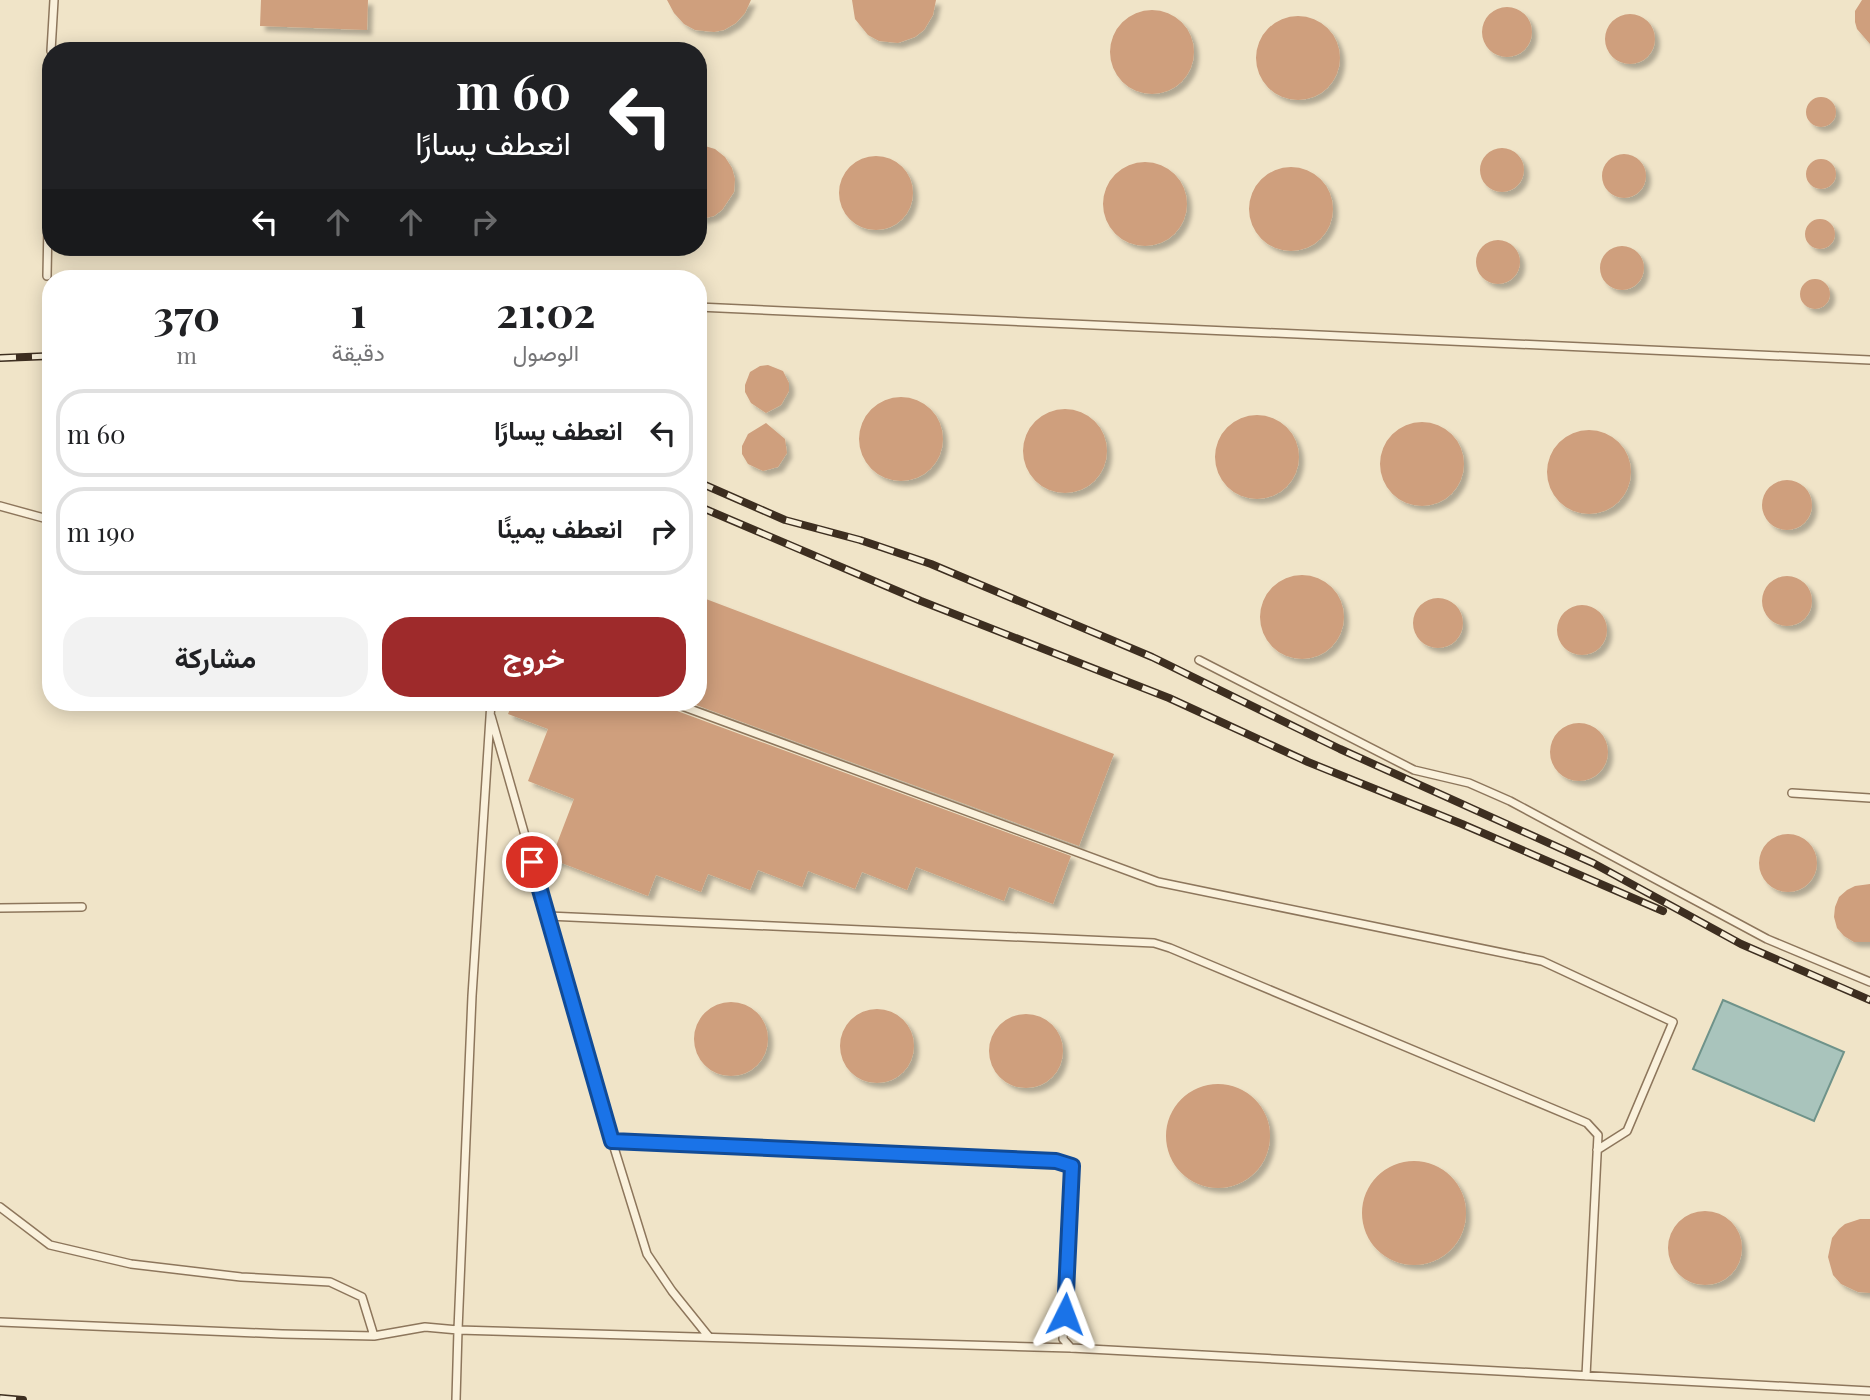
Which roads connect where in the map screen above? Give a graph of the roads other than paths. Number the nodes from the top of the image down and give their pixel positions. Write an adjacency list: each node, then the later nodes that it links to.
1 (54, 0): 2 (lane)
2 (52, 42)
3 (707, 307): 4 (lane)
4 (1870, 360)
5 (0, 506): 6 (lane)
6 (42, 518)
7 (1199, 660): 16 (lane)
8 (490, 711): 21 (lane)
9 (492, 711): 15 (lane)
10 (695, 711): 18 (lane)
11 (1792, 793): 12 (lane)
12 (1870, 797)
13 (82, 907): 14 (lane)
14 (0, 908)
15 (548, 916): 17 (lane); 18 (lane)
16 (1870, 982)
17 (612, 1141): 23 (lane); 24 (lane)
18 (1597, 1150): 25 (lane)
19 (0, 1207): 22 (lane)
20 (0, 1322): 22 (lane)
21 (458, 1330): 22 (lane); 23 (lane); 27 (lane)
22 (374, 1336)
23 (709, 1338): 24 (lane)
24 (1071, 1348): 25 (lane)
25 (1586, 1376): 26 (lane)
26 (1870, 1391)
27 (456, 1400)

